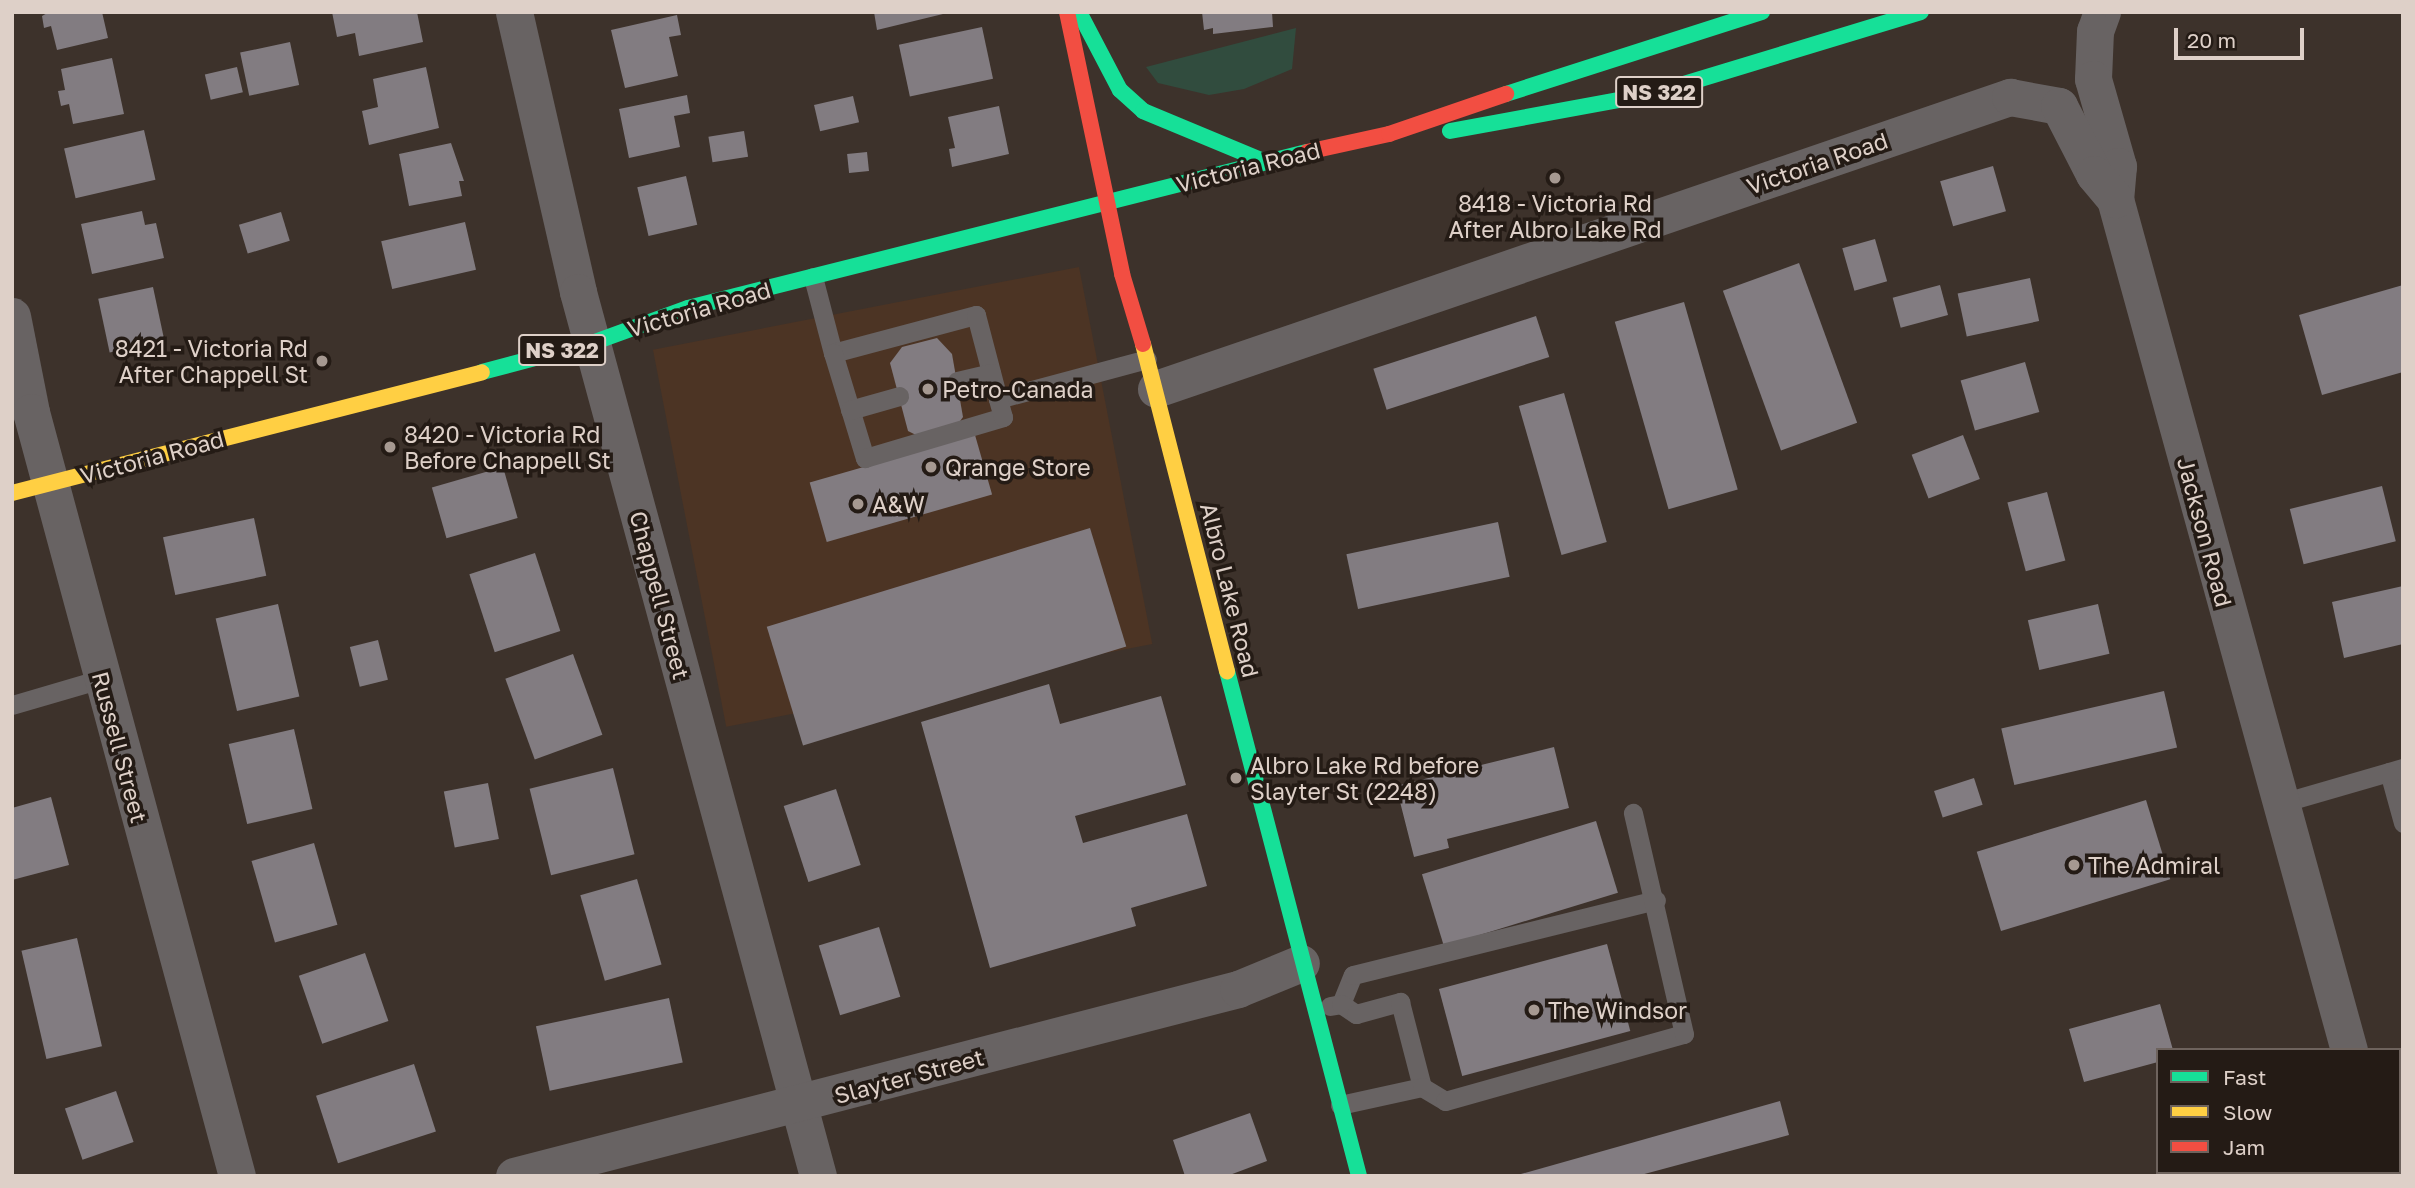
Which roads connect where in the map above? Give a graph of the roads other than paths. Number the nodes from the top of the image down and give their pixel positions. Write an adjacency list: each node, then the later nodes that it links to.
1 (513, 12): 13 (street, Chappell Street)
2 (1067, 12): 10 (main road, Albro Lake Road)
3 (1079, 12): 8 (main road)
4 (1762, 12): 7 (main road, Victoria Road / NS 322)
5 (1921, 12): 7 (main road, Victoria Road / NS 322)
6 (2102, 12): 9 (street, Jackson Road)
7 (1389, 134): 8 (main road, Victoria Road / NS 322)
8 (1263, 161): 10 (main road, Victoria Road / NS 322)
9 (2115, 199): 16 (street, Victoria Road); 26 (street, Jackson Road)
10 (1111, 204): 11 (main road, Victoria Road / NS 322); 16 (main road, Albro Lake Road)
11 (813, 277): 13 (main road, Victoria Road / NS 322); 14 (lane)
12 (12, 316): 21 (street, Russell Street)
13 (592, 342): 21 (main road, Victoria Road / NS 322); 36 (street, Chappell Street)
14 (833, 353): 15 (lane); 20 (lane)
15 (991, 373): 17 (lane); 19 (lane)
16 (1152, 374): 19 (lane); 30 (main road, Albro Lake Road)
17 (957, 382)
18 (899, 396): 20 (lane)
19 (998, 398): 20 (lane)
20 (850, 410)
21 (52, 483): 22 (main road, Victoria Road / NS 322); 23 (street, Russell Street)
22 (12, 493)
23 (101, 679): 24 (lane); 37 (street, Russell Street)
24 (12, 705)
25 (2396, 770): 26 (lane); 28 (lane)
26 (2278, 804): 33 (street, Jackson Road)
27 (1633, 813): 29 (lane)
28 (2403, 823)
29 (1656, 900): 31 (lane); 34 (lane)
30 (1301, 963): 32 (main road, Albro Lake Road); 36 (street, Slayter Street)
31 (1341, 1004): 32 (lane); 34 (lane)
32 (1312, 1010): 35 (main road, Albro Lake Road)
33 (2348, 1048)
34 (1422, 1087): 35 (lane)
35 (1340, 1105): 40 (main road, Albro Lake Road)
36 (798, 1106): 38 (street, Slayter Street); 39 (street, Chappell Street)
37 (237, 1176)
38 (514, 1176)
39 (818, 1176)
40 (1359, 1176)

